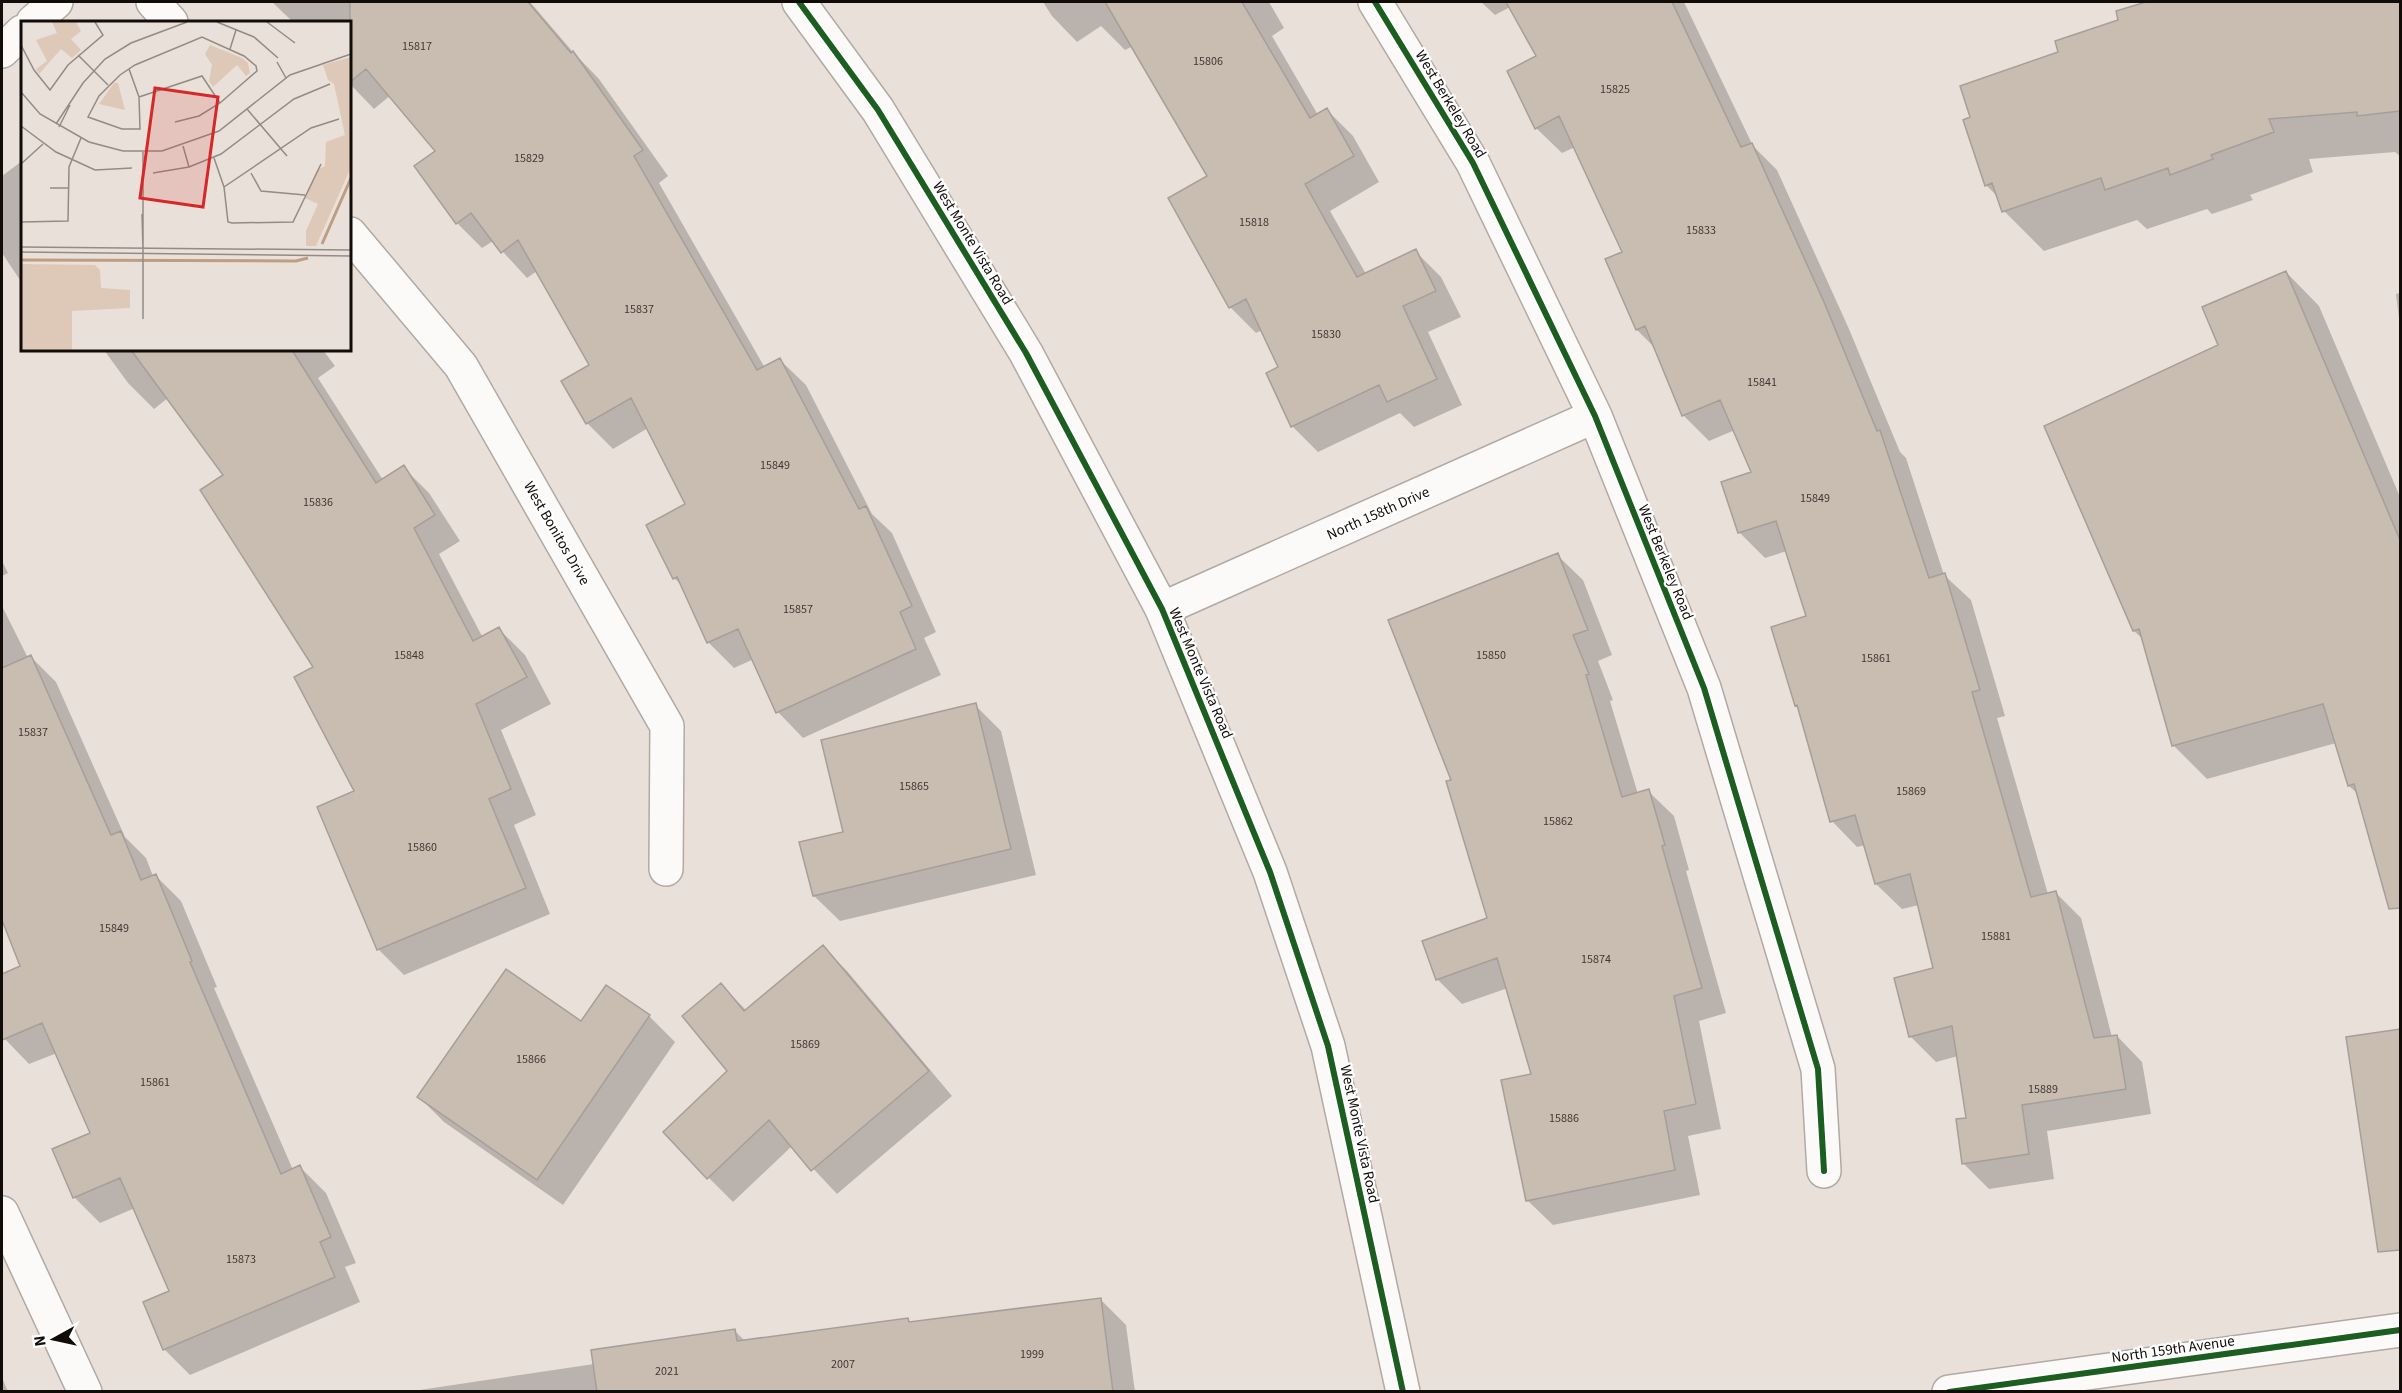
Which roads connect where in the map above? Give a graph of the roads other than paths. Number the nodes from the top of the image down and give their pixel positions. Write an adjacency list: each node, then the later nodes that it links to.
1 (56, 2): 5 (street)
2 (153, 2): 6 (street)
3 (799, 2): 11 (street, West Monte Vista Road)
4 (1375, 2): 10 (street, West Berkeley Road)
5 (34, 21)
6 (170, 21)
7 (21, 33): 8 (street)
8 (2, 51)
9 (351, 235): 12 (street, West Bonitos Drive)
10 (1595, 416): 11 (street, North 158th Drive); 13 (street, West Berkeley Road)
11 (1162, 609): 17 (street, West Monte Vista Road)
12 (666, 869)
13 (1824, 1171)
14 (2, 1213): 16 (street)
15 (2400, 1330): 18 (street, North 159th Avenue)
16 (85, 1392)
17 (1403, 1392)
18 (1949, 1392)

